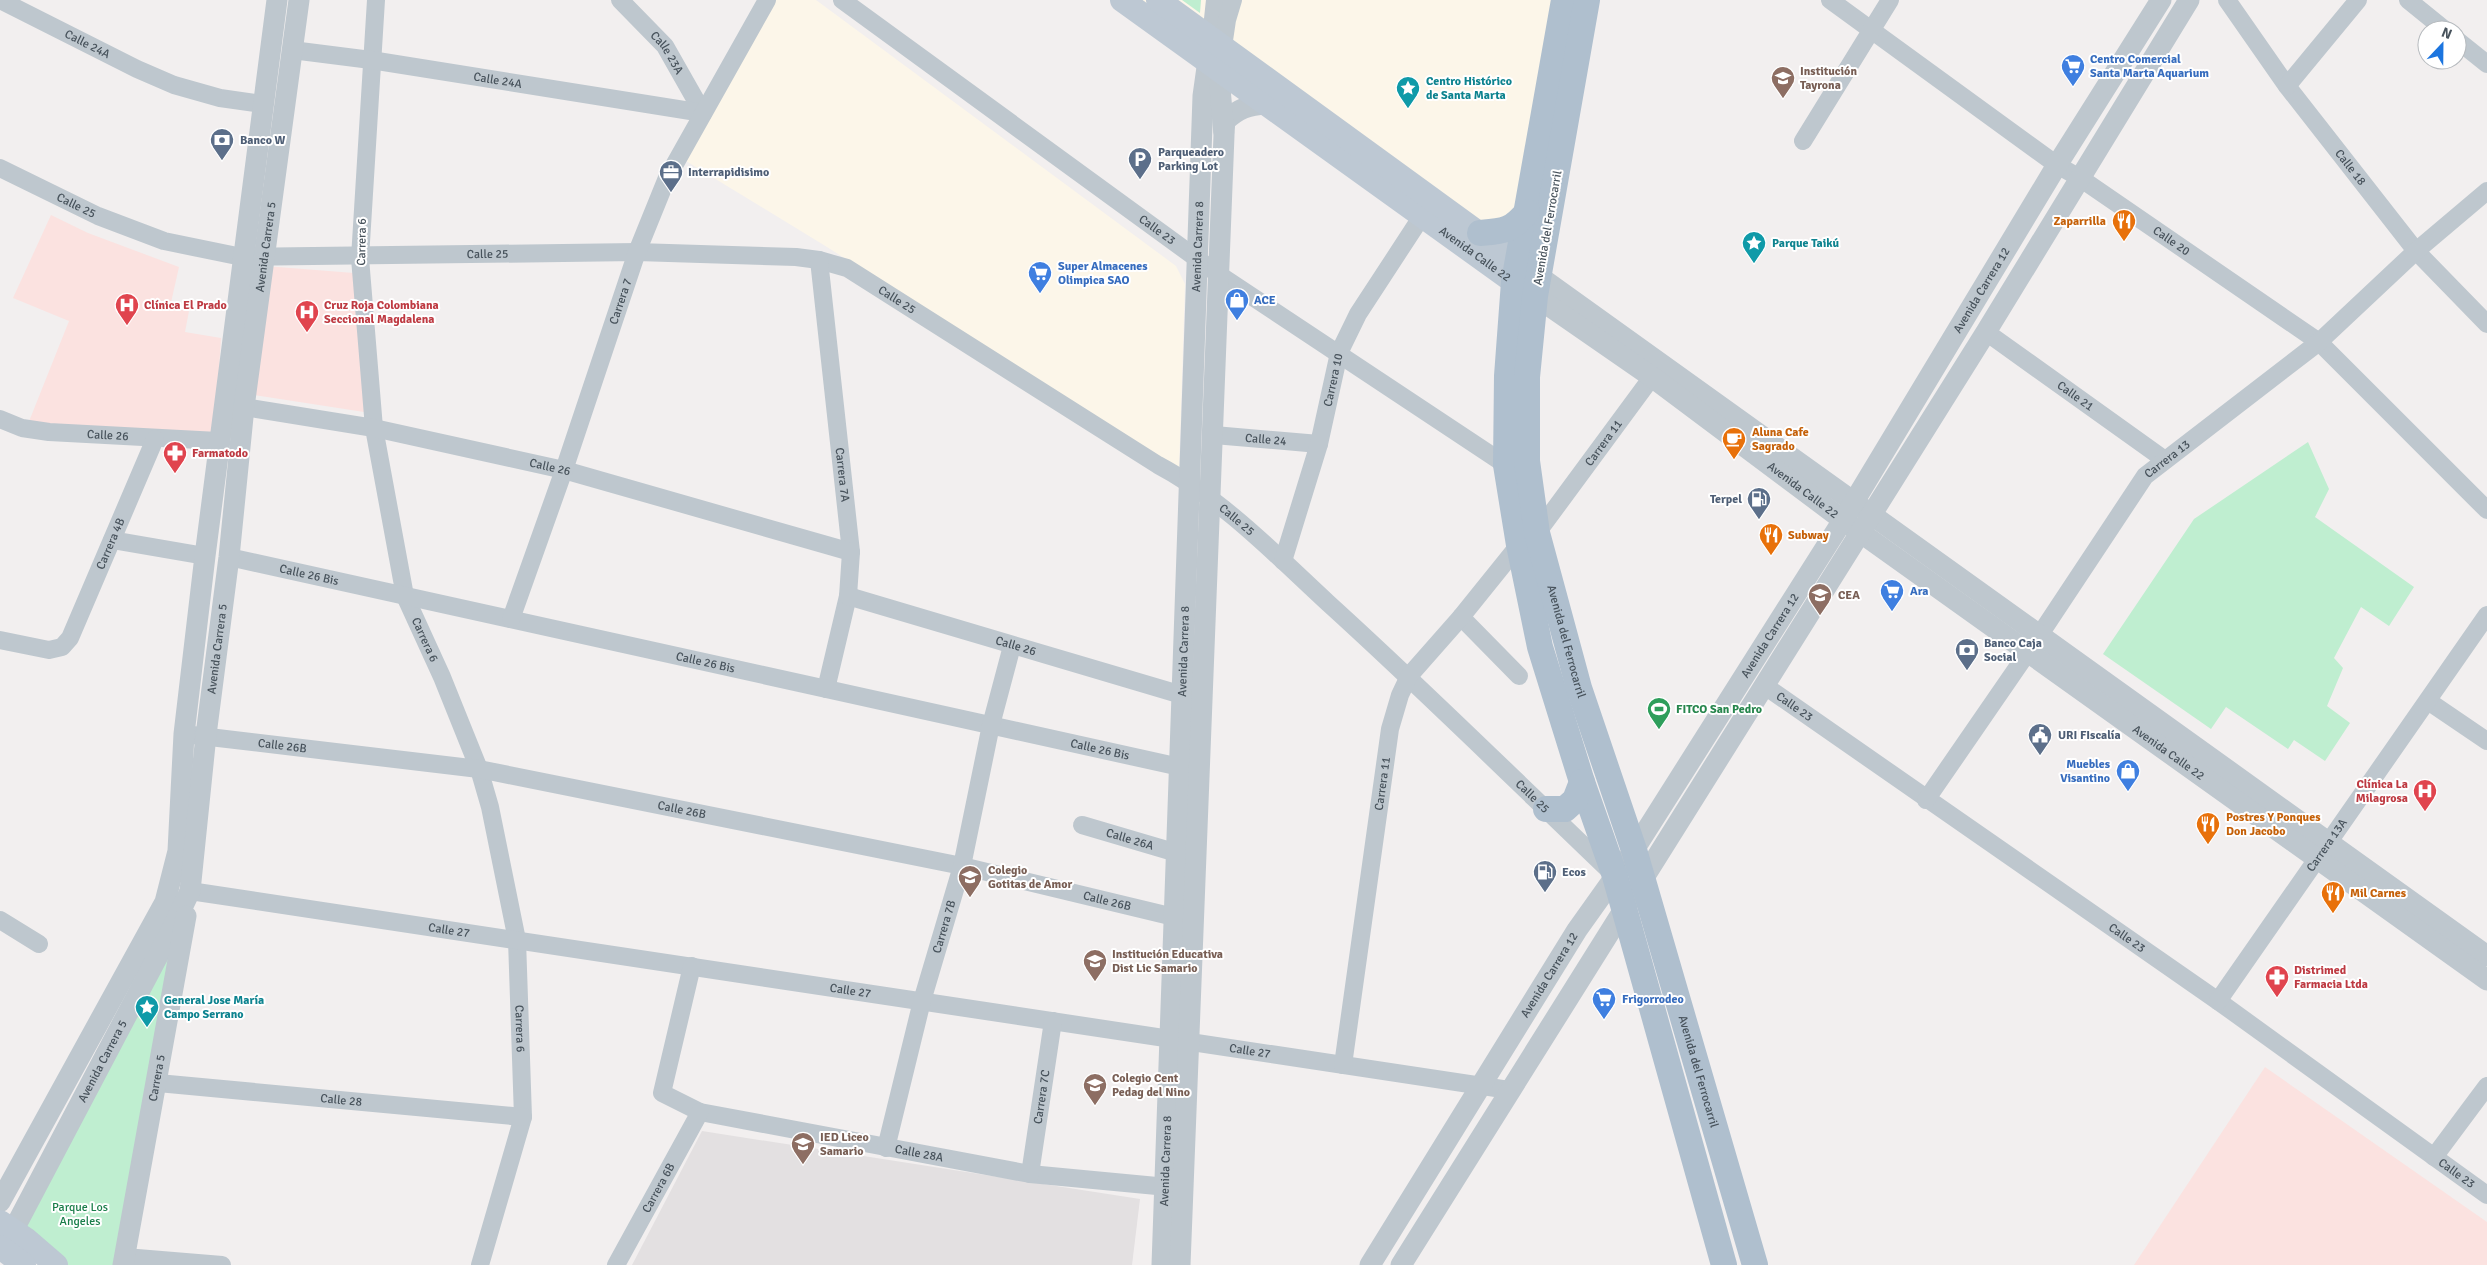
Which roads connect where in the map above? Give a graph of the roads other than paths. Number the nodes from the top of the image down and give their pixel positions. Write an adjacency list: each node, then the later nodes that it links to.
1 (0, 0): 29 (street, Calle 24A)
2 (277, 0): 29 (street, Avenida Carrera 5)
3 (299, 0): 24 (street, Avenida Carrera 5)
4 (376, 0): 26 (street, Carrera 6)
5 (620, 0): 31 (street, Calle 23A)
6 (767, 0): 31 (street, Carrera 7)
7 (842, 0): 46 (street, Calle 23)
8 (1122, 0): 25 (main road, Avenida Calle 22)
9 (1158, 0): 25 (main road, Avenida Calle 22)
10 (1215, 0): 25 (street)
11 (1233, 0): 25 (street)
12 (1564, 0): 38 (main road, Avenida del Ferrocarril)
13 (1588, 0): 48 (main road, Avenida del Ferrocarril)
14 (1830, 0): 22 (street, Calle 20)
15 (1890, 0): 22 (street)
16 (2161, 0): 34 (street, Avenida Carrera 12)
17 (2189, 0): 36 (street, Avenida Carrera 12)
18 (2227, 0): 28 (street, Calle 18)
19 (2358, 0): 28 (street)
20 (2408, 0): 21 (street)
21 (2433, 20)
22 (1872, 30): 33 (street); 34 (street, Calle 20)
23 (2467, 48): 27 (street)
24 (292, 50): 26 (street, Calle 24A); 43 (street, Avenida Carrera 5)
25 (1216, 55): 30 (main road, Avenida Calle 22); 32 (street, Avenida Carrera 8); 40 (main road, Avenida Calle 22); 46 (street, Avenida Carrera 8)
26 (371, 60): 31 (street, Calle 24A); 44 (street, Carrera 6)
27 (2487, 64)
28 (2288, 86): 41 (street, Calle 18)
29 (262, 104): 43 (street, Avenida Carrera 5)
30 (1266, 104): 32 (street); 39 (main road, Avenida Calle 22)
31 (702, 113): 42 (street, Carrera 7)
32 (1224, 135): 47 (street, Avenida Carrera 8)
33 (1803, 141)
34 (2057, 165): 36 (street, Calle 20); 67 (street, Avenida Carrera 12)
35 (0, 168): 43 (street, Calle 25)
36 (2080, 178): 50 (street, Avenida Carrera 12); 51 (street, Calle 20)
37 (2487, 191): 41 (street, Carrera 13)
38 (1527, 212): 40 (main road); 48 (main road, Avenida del Ferrocarril)
39 (1422, 216): 48 (main road, Avenida Calle 22); 52 (street, Carrera 10)
40 (1480, 234): 48 (main road, Avenida Calle 22)
41 (2416, 251): 49 (street, Calle 18); 51 (street, Carrera 13)
42 (637, 252): 44 (street, Calle 25); 45 (street, Calle 25); 63 (street, Carrera 7)
43 (252, 258): 44 (street, Calle 25); 54 (street, Avenida Carrera 5); 59 (street, Avenida Carrera 5)
44 (360, 258): 56 (street, Carrera 6)
45 (819, 260): 64 (street, Calle 25); 71 (street, Carrera 7A)
46 (1198, 260): 47 (street, Calle 23); 64 (street, Avenida Carrera 8)
47 (1218, 274): 52 (street, Calle 23); 57 (street, Avenida Carrera 8)
48 (1527, 279): 53 (street, Avenida Calle 22); 62 (main road, Avenida del Ferrocarril); 67 (street, Avenida Calle 22); 69 (main road, Avenida del Ferrocarril)
49 (2487, 324)
50 (1986, 332): 61 (street, Calle 21); 68 (street, Avenida Carrera 12)
51 (2319, 342): 61 (street, Carrera 13); 66 (street, Calle 20)
52 (1339, 353): 60 (street, Carrera 10); 62 (street, Calle 23)
53 (1652, 376): 67 (street, Avenida Calle 22); 69 (street, Carrera 11)
54 (244, 407): 56 (street, Calle 26); 73 (street, Avenida Carrera 5)
55 (0, 419): 58 (street, Calle 26)
56 (374, 428): 63 (street, Calle 26); 75 (street, Carrera 6)
57 (1214, 435): 60 (street, Calle 24); 65 (street, Avenida Carrera 8)
58 (155, 439): 59 (street, Calle 26); 70 (street, Carrera 4B)
59 (218, 441): 72 (street, Avenida Carrera 5)
60 (1319, 444): 74 (street, Carrera 10)
61 (2165, 460): 81 (street, Carrera 13)
62 (1506, 465): 69 (main road, Avenida del Ferrocarril)
63 (564, 470): 71 (street, Calle 26); 79 (street, Carrera 7)
64 (1190, 482): 65 (street, Calle 25); 87 (street, Avenida Carrera 8)
65 (1210, 499): 74 (street, Calle 25); 117 (street, Avenida Carrera 8)
66 (2487, 510)
67 (1848, 511): 68 (street, Avenida Calle 22); 99 (street, Avenida Carrera 12)
68 (1865, 524): 81 (street, Avenida Calle 22); 85 (street, Avenida Carrera 12)
69 (1528, 539): 78 (street, Carrera 11); 95 (main road, Avenida del Ferrocarril); 99 (main road, Avenida del Ferrocarril)
70 (112, 540): 72 (street); 80 (street, Carrera 4B)
71 (851, 552): 76 (street, Carrera 7A)
72 (205, 556): 90 (street, Avenida Carrera 5)
73 (229, 557): 75 (street, Calle 26 Bis); 91 (street, Avenida Carrera 5)
74 (1283, 561): 83 (street, Calle 25)
75 (405, 596): 79 (street, Calle 26 Bis); 94 (street, Carrera 6)
76 (848, 596): 82 (street, Calle 26); 86 (street, Carrera 7A)
77 (2487, 615): 88 (street, Carrera 13A)
78 (1461, 617): 83 (street, Carrera 11); 84 (street)
79 (511, 619): 86 (street, Calle 26 Bis)
80 (0, 640)
81 (2033, 644): 96 (street, Carrera 13); 100 (street, Avenida Calle 22)
82 (1012, 646): 87 (street, Calle 26); 89 (street, Carrera 7B)
83 (1409, 676): 97 (street, Calle 25); 118 (street, Carrera 11)
84 (1519, 676)
85 (1765, 686): 96 (street, Calle 23); 104 (street, Avenida Carrera 12)
86 (826, 689): 89 (street, Calle 26 Bis)
87 (1182, 695): 93 (street, Avenida Carrera 8)
88 (2428, 700): 92 (street); 100 (street, Carrera 13A)
89 (991, 725): 93 (street, Calle 26 Bis); 102 (street, Carrera 7B)
90 (184, 734): 91 (street, Calle 26B); 130 (street, Avenida Carrera 5)
91 (206, 736): 94 (street, Calle 26B); 105 (street, Avenida Carrera 5)
92 (2487, 741)
93 (1180, 767): 101 (street, Avenida Carrera 8)
94 (479, 769): 102 (street, Calle 26B); 109 (street, Carrera 6)
95 (1582, 782): 97 (main road); 103 (main road, Avenida del Ferrocarril)
96 (1926, 800): 115 (street, Calle 23)
97 (1546, 809): 103 (street, Calle 25)
98 (1082, 825): 101 (street, Calle 26A)
99 (1634, 850): 103 (street, Avenida Carrera 12); 104 (main road, Avenida del Ferrocarril)
100 (2323, 852): 111 (street, Avenida Calle 22); 113 (street, Avenida Calle 22); 115 (street, Carrera 13A)
101 (1177, 853): 107 (street, Avenida Carrera 8)
102 (962, 866): 107 (street, Calle 26B); 114 (street, Carrera 7B)
103 (1615, 876): 106 (main road, Avenida del Ferrocarril); 120 (street, Avenida Carrera 12)
104 (1643, 881): 106 (street, Avenida Carrera 12); 143 (main road, Avenida del Ferrocarril)
105 (190, 891): 109 (street, Calle 27); 119 (street, Carrera 5); 131 (street, Avenida Carrera 5)
106 (1624, 912): 122 (street, Avenida Carrera 12); 142 (main road, Avenida del Ferrocarril)
107 (1174, 917): 117 (street, Avenida Carrera 8)
108 (0, 920): 110 (street)
109 (517, 940): 112 (street, Calle 27); 124 (street, Carrera 6)
110 (39, 944)
111 (2487, 956)
112 (692, 966): 114 (street, Calle 27); 123 (street, Calle 28A)
113 (2487, 980)
114 (922, 1001): 116 (street, Calle 27); 125 (street, Carrera 7B)
115 (2218, 1001): 126 (street, Calle 23)
116 (1053, 1021): 117 (street, Calle 27); 127 (street, Carrera 7C)
117 (1179, 1040): 118 (street, Calle 27); 128 (street, Avenida Carrera 8)
118 (1343, 1065): 120 (street, Calle 27)
119 (158, 1083): 124 (street, Calle 28); 132 (street, Carrera 5)
120 (1482, 1086): 122 (street, Calle 27); 141 (street, Avenida Carrera 12)
121 (2487, 1086): 126 (street)
122 (1509, 1090): 133 (street, Avenida Carrera 12)
123 (700, 1112): 125 (street, Calle 28A); 138 (street, Carrera 6B)
124 (523, 1117): 137 (street, Carrera 6)
125 (886, 1148): 127 (street, Calle 28A)
126 (2434, 1158): 129 (street, Calle 23)
127 (1030, 1174): 128 (street, Calle 28A)
128 (1174, 1188): 139 (street, Avenida Carrera 8); 140 (street, Avenida Carrera 8)
129 (2487, 1195)
130 (0, 1202)
131 (4, 1240): 134 (main road); 135 (main road)
132 (124, 1261): 136 (street)
133 (1405, 1264)
134 (24, 1265)
135 (56, 1265)
136 (222, 1265)
137 (480, 1265)
138 (616, 1265)
139 (1162, 1265)
140 (1180, 1265)
141 (1370, 1265)
142 (1724, 1265)
143 (1755, 1265)

